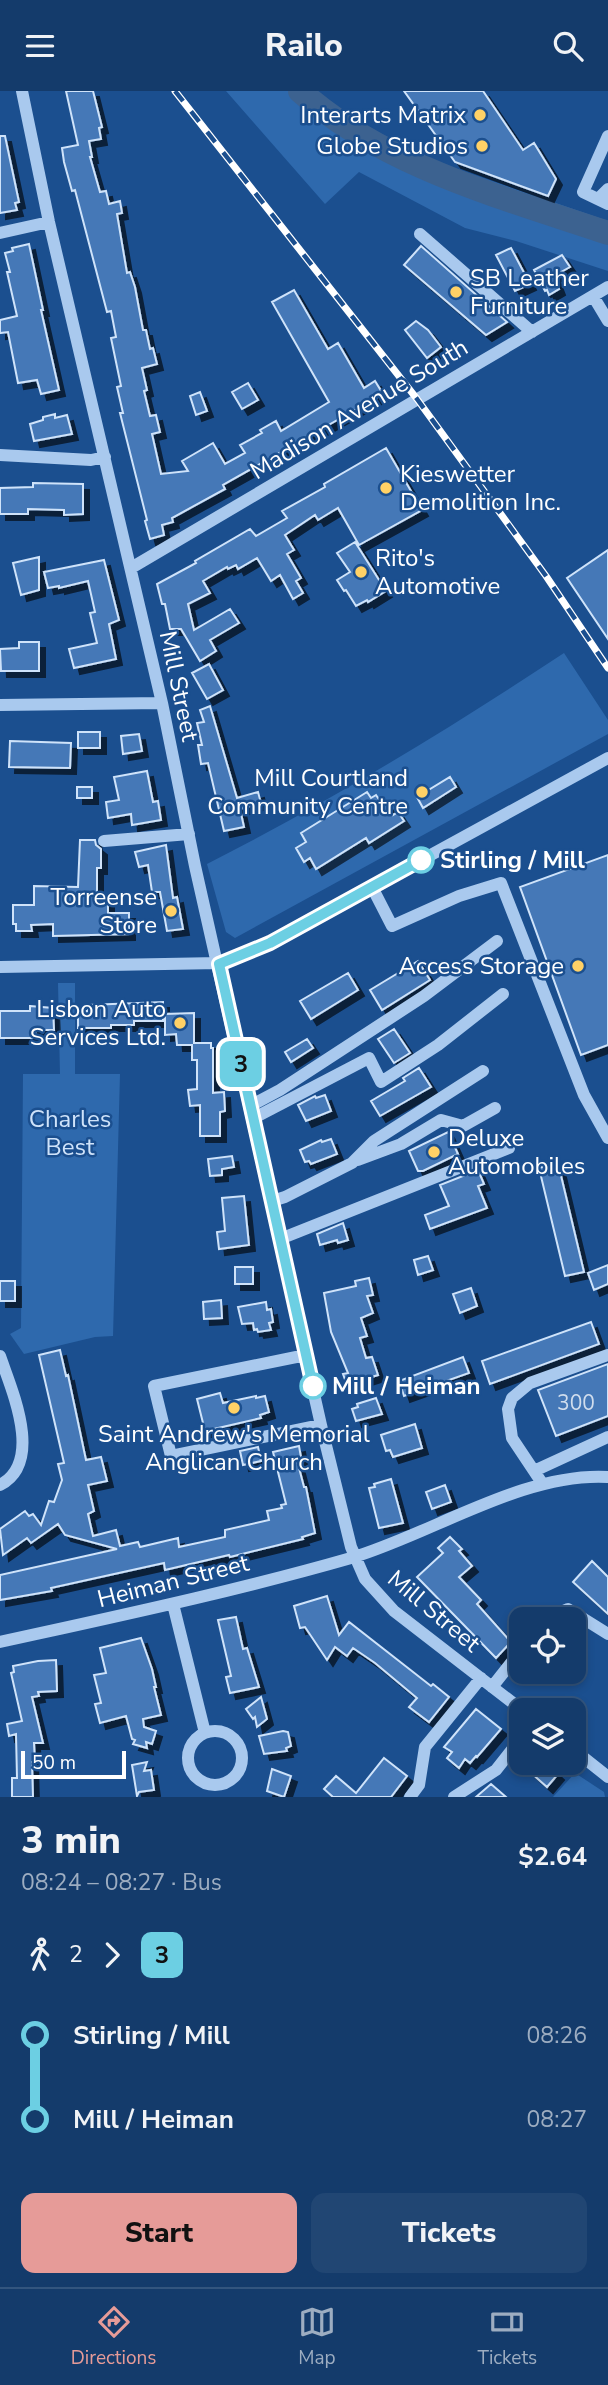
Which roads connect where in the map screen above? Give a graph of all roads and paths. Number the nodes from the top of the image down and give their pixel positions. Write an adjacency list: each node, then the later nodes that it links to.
1 (22, 91): 5 (street, Mill Street)
2 (608, 136): 4 (street)
3 (608, 189): 4 (street)
4 (603, 202)
5 (50, 222): 6 (street); 13 (street, Mill Street)
6 (0, 233)
7 (420, 234): 11 (street)
8 (608, 287): 9 (street, Madison Avenue South)
9 (593, 296): 10 (street); 11 (street, Madison Avenue South)
10 (608, 321)
11 (532, 332): 14 (street, Madison Avenue South)
12 (0, 455): 13 (street)
13 (105, 457): 14 (street, Mill Street)
14 (131, 568): 15 (street, Mill Street)
15 (162, 703): 16 (street); 18 (street, Mill Street)
16 (0, 705)
17 (608, 758): 20 (street)
18 (189, 834): 19 (street); 22 (street, Mill Street)
19 (104, 841)
20 (372, 887): 22 (street); 28 (street)
21 (496, 941): 27 (street)
22 (219, 964): 23 (street); 27 (street, Mill Street)
23 (0, 967)
24 (503, 994): 27 (street)
25 (483, 1071): 30 (street)
26 (495, 1108): 30 (street)
27 (252, 1112): 31 (street, Mill Street)
28 (608, 1138)
29 (509, 1148): 32 (street)
30 (352, 1163): 31 (street)
31 (272, 1201): 32 (street, Mill Street)
32 (281, 1239): 33 (street, Mill Street)
33 (306, 1355): 36 (street, Mill Street); 36 (street)
34 (608, 1355): 38 (street)
35 (0, 1356): 41 (street)
36 (321, 1425): 42 (street, Mill Street)
37 (608, 1437): 38 (street)
38 (534, 1471): 40 (street)
39 (608, 1477): 40 (street, Heiman Street)
40 (542, 1483): 42 (street, Heiman Street)
41 (0, 1485)
42 (355, 1557): 43 (street, Heiman Street); 48 (street, Mill Street)
43 (173, 1604): 46 (street, Heiman Street); 50 (street)
44 (586, 1620): 45 (street)
45 (608, 1634)
46 (0, 1642)
47 (509, 1662): 48 (street)
48 (487, 1683): 49 (street, Mill Street); 54 (street)
49 (509, 1700)
50 (205, 1733): 50 (street)
51 (509, 1754): 55 (street)
52 (586, 1760): 53 (street)
53 (608, 1777)
54 (410, 1797)
55 (454, 1797)

